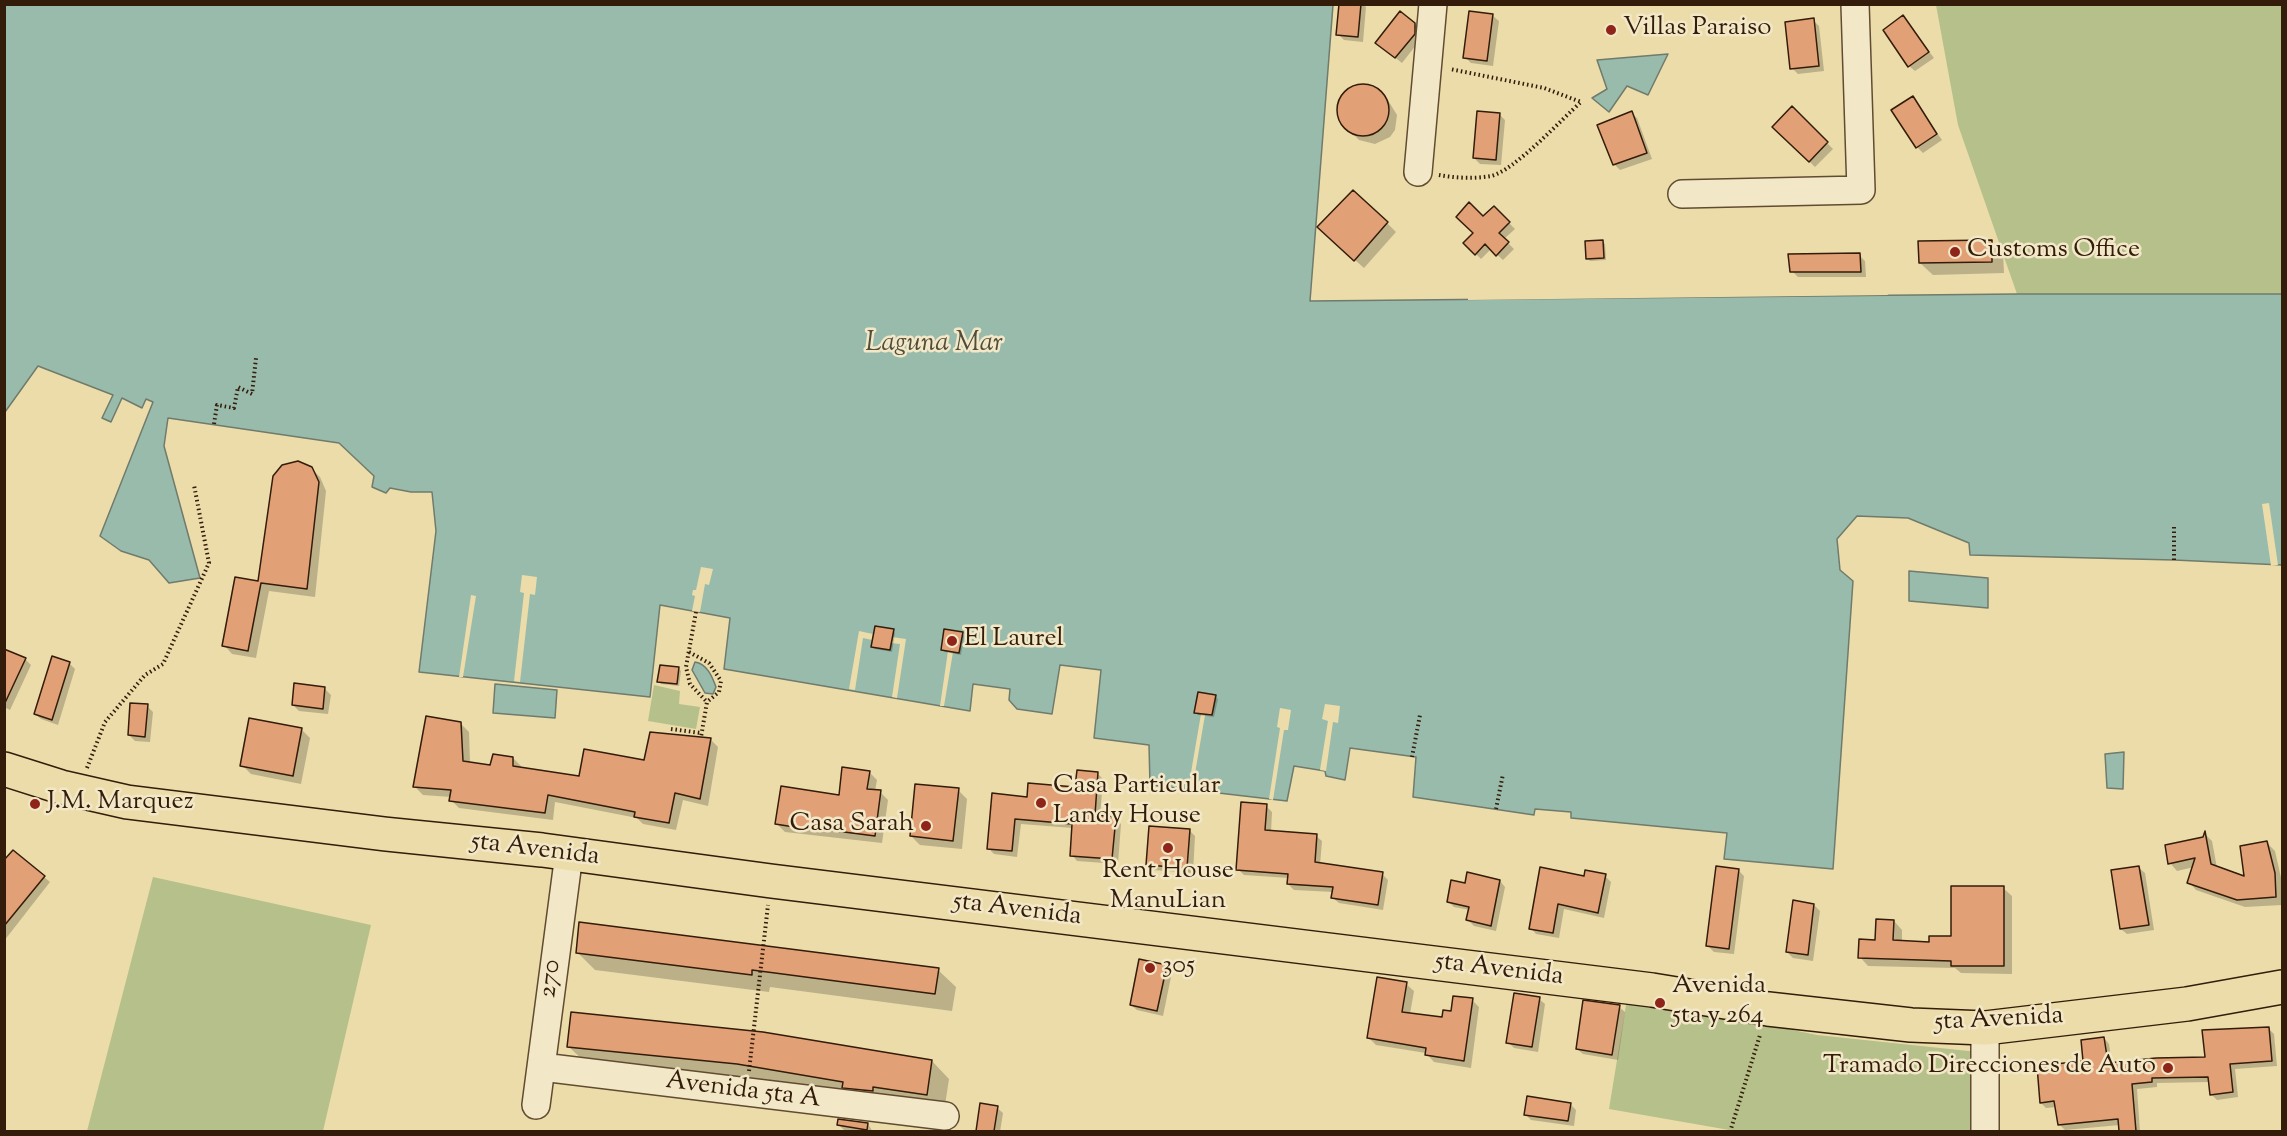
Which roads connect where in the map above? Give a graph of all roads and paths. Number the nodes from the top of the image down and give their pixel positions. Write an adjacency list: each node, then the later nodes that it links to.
1 (1433, 4): 3 (street)
2 (1856, 4): 5 (street)
3 (1427, 64): 4 (street); 4 (path)
4 (1418, 172)
5 (1682, 194)
6 (256, 358): 7 (path)
7 (214, 424)
8 (194, 485): 19 (path)
9 (2174, 527): 10 (path)
10 (2174, 560)
11 (696, 612): 12 (path)
12 (689, 652): 13 (path); 13 (path)
13 (707, 702): 15 (path)
14 (1420, 715): 16 (path)
15 (670, 729)
16 (1412, 757)
17 (1503, 774): 20 (path)
18 (8, 777): 19 (highway, 5ta Avenida)
19 (78, 791): 21 (highway, 5ta Avenida)
20 (1496, 809)
21 (569, 854): 22 (highway, 5ta Avenida); 26 (street, 270)
22 (771, 881): 24 (highway, 5ta Avenida); 27 (path)
23 (2283, 987): 25 (highway, 5ta Avenida)
24 (1768, 1009): 25 (highway, 5ta Avenida); 30 (path)
25 (1985, 1028): 31 (street)
26 (542, 1066): 27 (street, Avenida 5ta A); 28 (street, 270)
27 (746, 1093): 29 (street, Avenida 5ta A)
28 (536, 1105)
29 (945, 1116)
30 (1730, 1131)
31 (1984, 1131)

